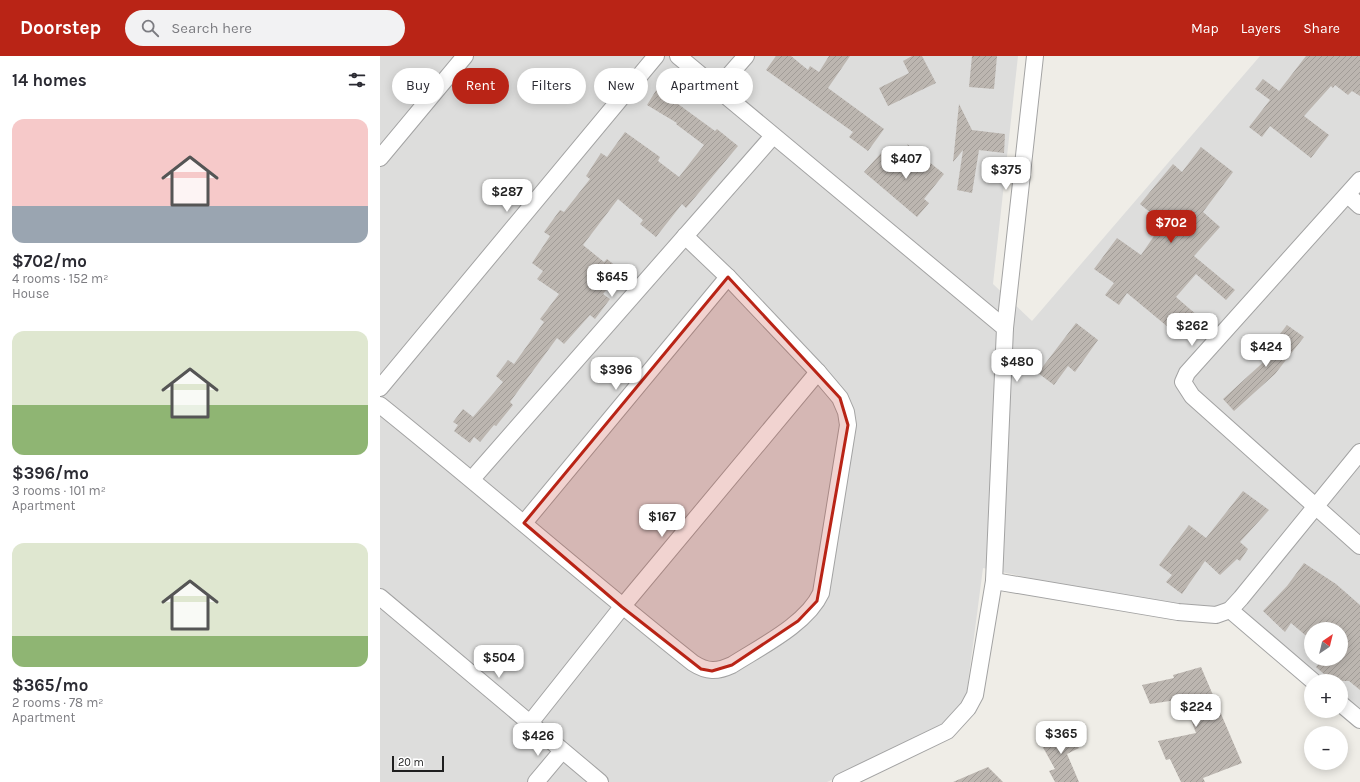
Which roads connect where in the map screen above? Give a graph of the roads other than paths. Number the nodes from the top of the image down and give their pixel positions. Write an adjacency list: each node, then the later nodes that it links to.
1 (465, 56): 10 (street)
2 (656, 56): 18 (street)
3 (678, 56): 6 (street)
4 (746, 56): 7 (street)
5 (1035, 56): 16 (street)
6 (692, 68)
7 (735, 68)
8 (735, 104): 9 (street)
9 (773, 136): 14 (street); 16 (street)
10 (380, 158)
11 (1360, 180): 12 (street)
12 (1348, 195): 13 (street); 22 (street)
13 (1360, 206)
14 (685, 236): 15 (street); 21 (street)
15 (728, 277): 17 (street); 23 (street)
16 (1005, 328): 25 (street)
17 (818, 372): 27 (street); 27 (street)
18 (380, 388)
19 (380, 405): 21 (street)
20 (1360, 452): 22 (street)
21 (472, 479): 23 (street)
22 (1315, 507): 24 (street); 28 (street)
23 (524, 523): 27 (street)
24 (1360, 546)
25 (994, 582): 28 (street); 36 (street)
26 (380, 597): 32 (street)
27 (622, 607): 32 (street)
28 (1230, 610): 29 (street)
29 (1306, 674)
30 (1348, 710): 31 (street)
31 (1360, 720)
32 (530, 723): 33 (street)
33 (562, 751): 34 (street); 35 (street)
34 (536, 782)
35 (600, 782)
36 (841, 782)

